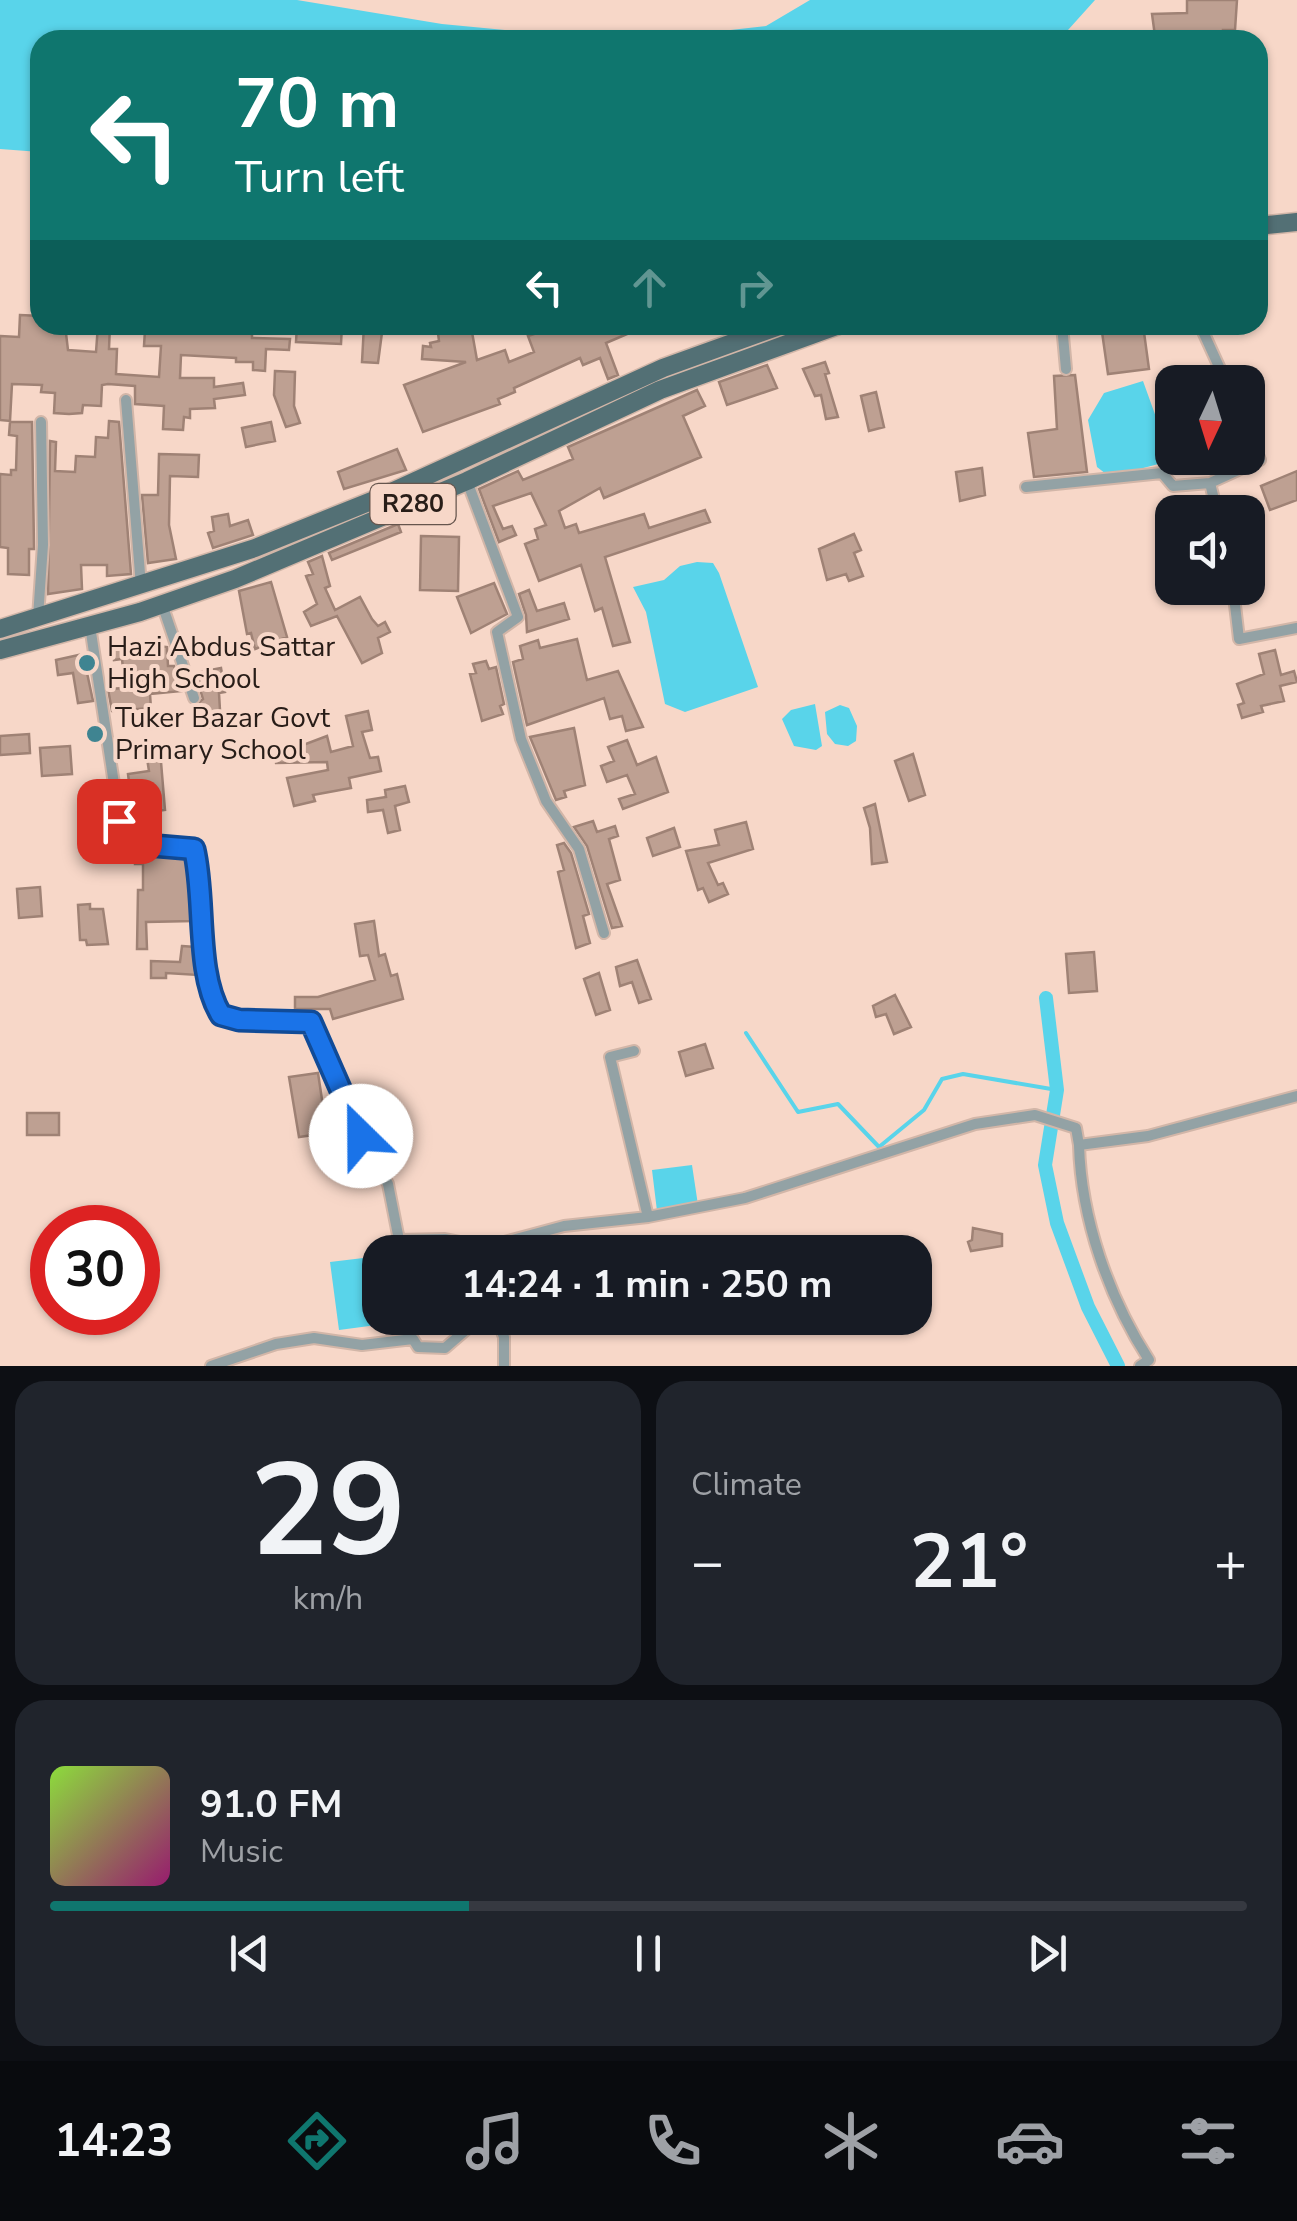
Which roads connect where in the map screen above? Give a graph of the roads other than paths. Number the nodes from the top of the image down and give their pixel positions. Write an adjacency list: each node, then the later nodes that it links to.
1 (1297, 222): 2 (main road)
2 (1268, 225)
3 (754, 335): 16 (main road, R280)
4 (812, 335): 12 (main road, R280)
5 (1063, 335): 8 (street)
6 (1205, 335): 7 (street)
7 (1218, 365)
8 (1066, 368)
9 (126, 400): 16 (street)
10 (41, 422): 19 (street)
11 (1227, 475): 13 (street)
12 (467, 481): 17 (main road, R280); 25 (street)
13 (1210, 483): 14 (street); 15 (street)
14 (1026, 487)
15 (1213, 495)
16 (141, 587): 19 (main road, R280)
17 (162, 604): 20 (main road, R280); 24 (street)
18 (1236, 605): 21 (street)
19 (38, 618): 22 (main road, R280)
20 (90, 626): 23 (main road, R280); 29 (street)
21 (1297, 628)
22 (0, 629)
23 (0, 650)
24 (194, 698)
25 (604, 933)
26 (634, 1052): 29 (street)
27 (1297, 1096): 28 (street)
28 (1080, 1145): 29 (street); 30 (street)
29 (648, 1218)
30 (1143, 1364)
31 (211, 1366): 32 (street)
32 (504, 1366)

